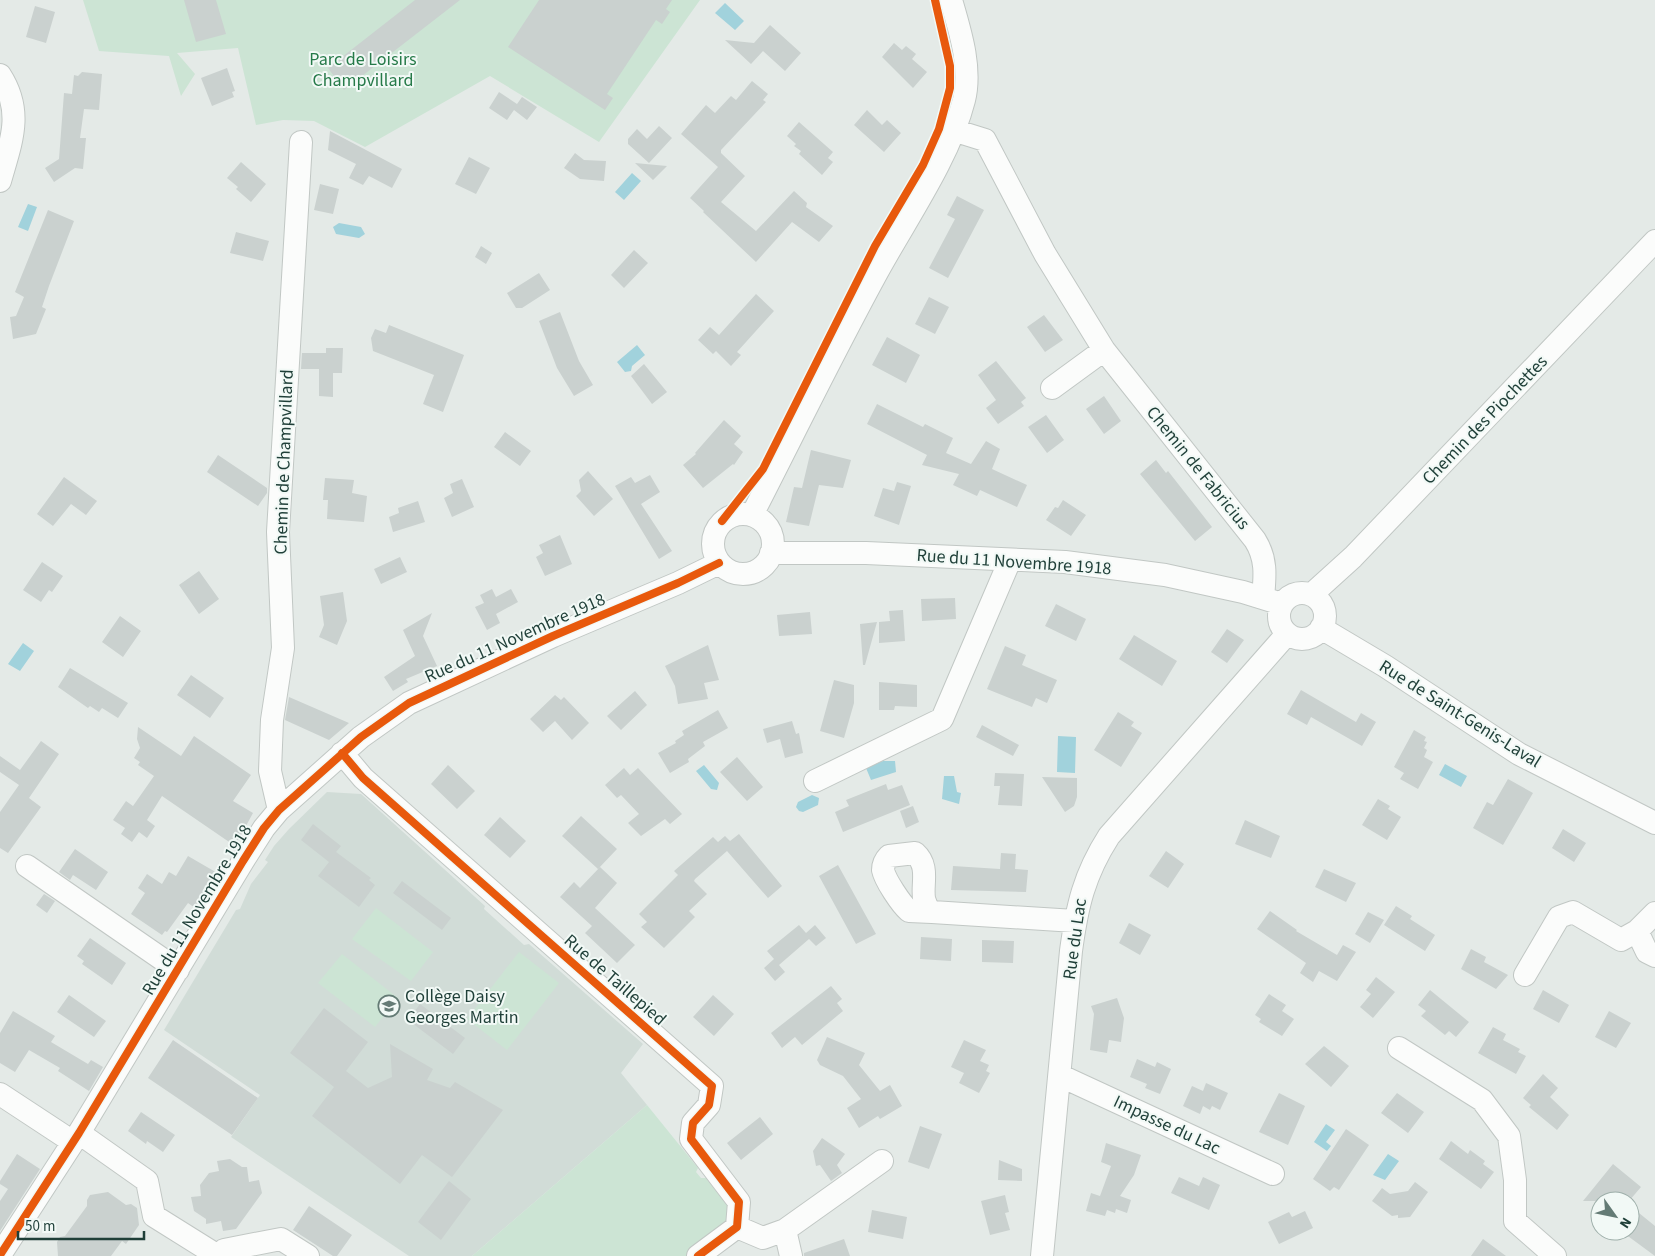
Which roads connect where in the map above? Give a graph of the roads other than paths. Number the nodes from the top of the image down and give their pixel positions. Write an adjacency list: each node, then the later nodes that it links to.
1 (951, 0): 3 (street)
2 (0, 75): 5 (street)
3 (953, 130): 7 (street, Chemin de Fabricius); 9 (street)
4 (301, 142): 19 (street, Chemin de Champvillard)
5 (0, 181)
6 (1655, 241): 13 (street, Chemin des Piochettes)
7 (1104, 350): 8 (street); 14 (street, Chemin de Fabricius)
8 (1052, 388)
9 (752, 515): 10 (street); 12 (street)
10 (772, 553): 11 (street, Rue du 11 Novembre 1918); 12 (street)
11 (1010, 560): 14 (street, Rue du 11 Novembre 1918); 18 (street)
12 (719, 563): 17 (street, Rue du 11 Novembre 1918)
13 (1311, 595): 14 (street); 15 (street)
14 (1273, 601): 16 (street)
15 (1321, 628): 16 (street); 20 (street, Rue de Saint-Genis-Laval)
16 (1287, 634): 24 (street, Rue du Lac)
17 (342, 753): 19 (street, Rue du 11 Novembre 1918); 35 (street, Rue de Taillepied)
18 (815, 781)
19 (279, 810): 27 (street, Rue du 11 Novembre 1918)
20 (1655, 823)
21 (26, 866): 27 (street, Rue du 11 Novembre 1918)
22 (932, 912): 24 (street)
23 (1655, 913): 25 (street)
24 (1075, 921): 30 (street, Rue du Lac)
25 (1637, 930): 26 (street); 28 (street)
26 (1655, 956)
27 (178, 970): 32 (street, Rue du 11 Novembre 1918)
28 (1525, 974)
29 (1398, 1048): 43 (street)
30 (1061, 1076): 34 (street, Impasse du Lac); 42 (street, Rue du Lac)
31 (0, 1094): 32 (street)
32 (76, 1138): 37 (street, Rue du 11 Novembre 1918); 38 (street)
33 (882, 1161): 36 (street)
34 (1273, 1174)
35 (737, 1227): 36 (street); 40 (street)
36 (785, 1230): 41 (street)
37 (0, 1255)
38 (219, 1256): 39 (street)
39 (308, 1256)
40 (698, 1256)
41 (791, 1256)
42 (1042, 1256)
43 (1555, 1256)

